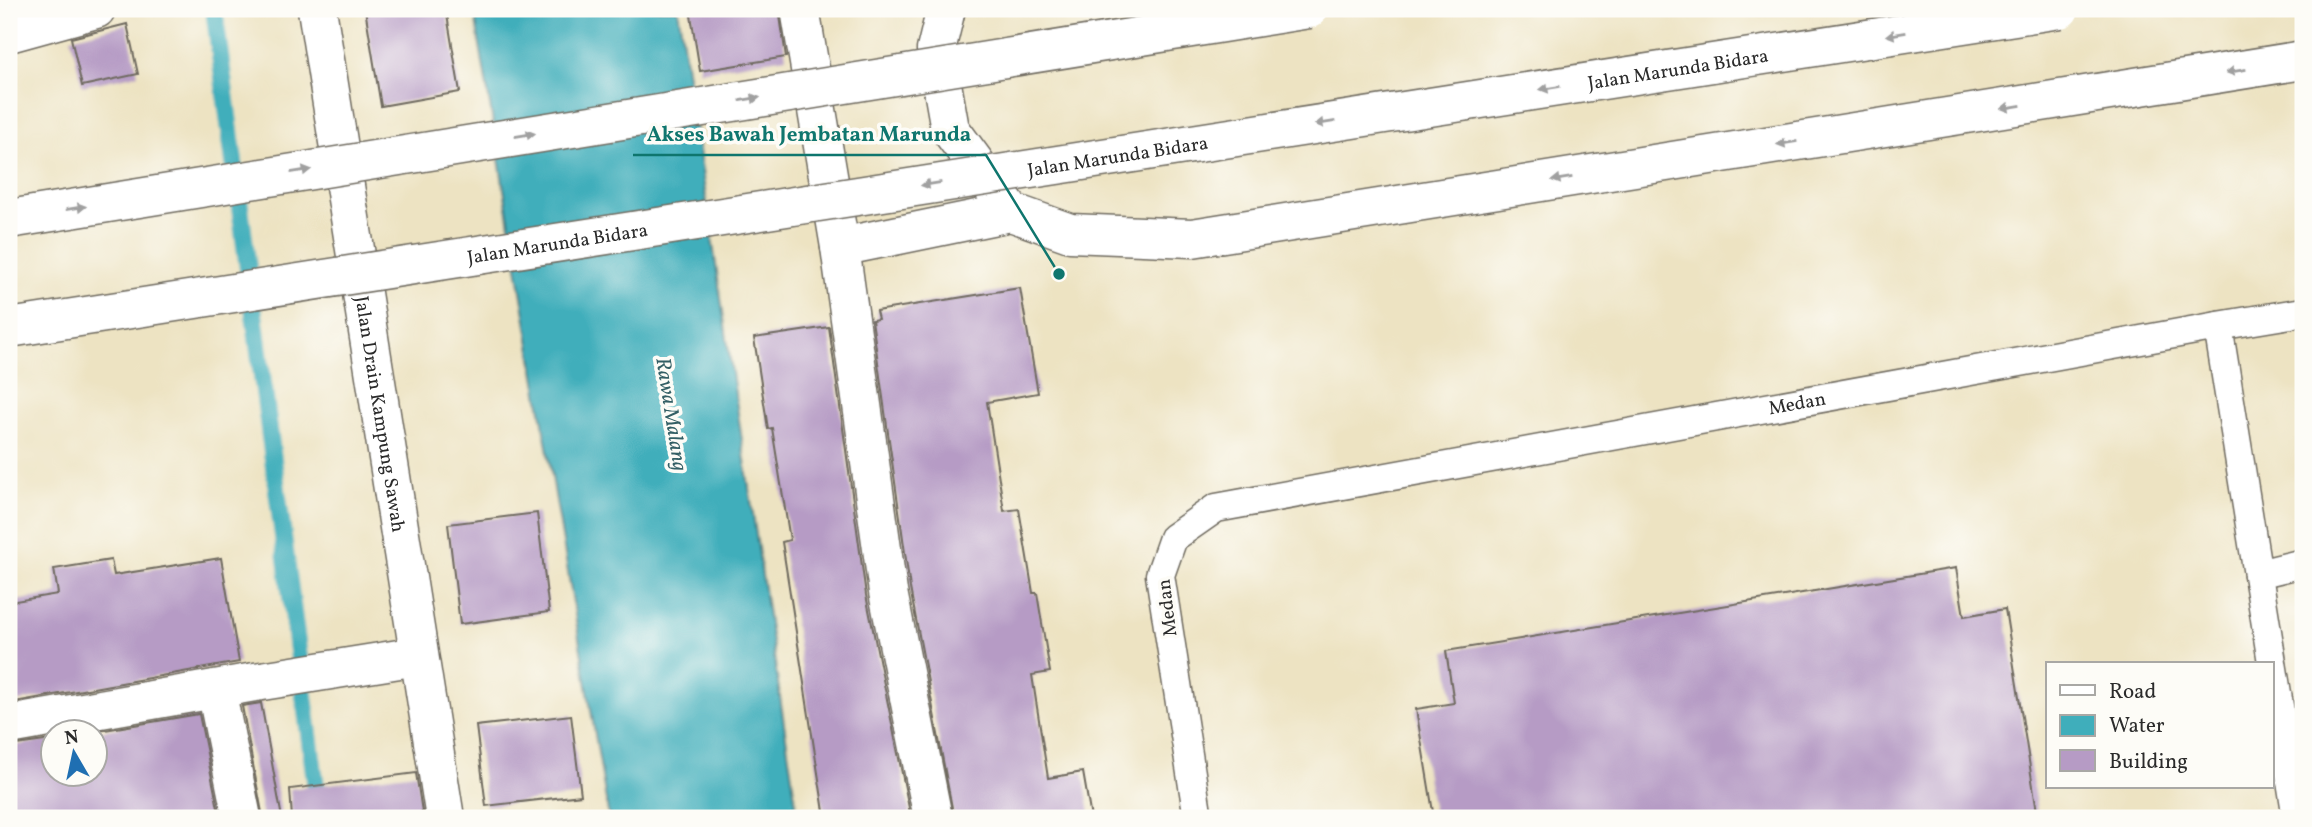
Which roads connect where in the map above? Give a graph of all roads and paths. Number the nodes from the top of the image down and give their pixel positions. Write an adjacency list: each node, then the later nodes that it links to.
1 (96, 9): 7 (main road)
2 (317, 9): 19 (main road, Jalan Drain Kampung Sawah)
3 (800, 9): 10 (main road)
4 (946, 9): 8 (main road)
5 (1309, 9): 12 (main road, one-way to 5, bridge)
6 (2060, 9): 16 (main road, Jalan Marunda Bidara, one-way to 16, bridge)
7 (9, 33)
8 (936, 50): 10 (main road); 11 (main road)
9 (2303, 60): 11 (main road, one-way to 11)
10 (812, 71): 13 (main road)
11 (1011, 212): 13 (main road)
12 (9, 219)
13 (840, 247): 26 (main road)
14 (2303, 313): 15 (lane, Medan)
15 (2218, 326): 18 (lane); 27 (lane, Medan)
16 (9, 328)
17 (2303, 563): 18 (lane)
18 (2258, 574): 20 (lane)
19 (418, 656): 22 (main road); 25 (main road, Jalan Drain Kampung Sawah)
20 (2272, 662)
21 (2274, 674): 28 (lane)
22 (232, 686): 23 (main road); 24 (main road)
23 (9, 725)
24 (242, 818)
25 (445, 818)
26 (933, 818)
27 (1198, 818)
28 (2297, 818)

